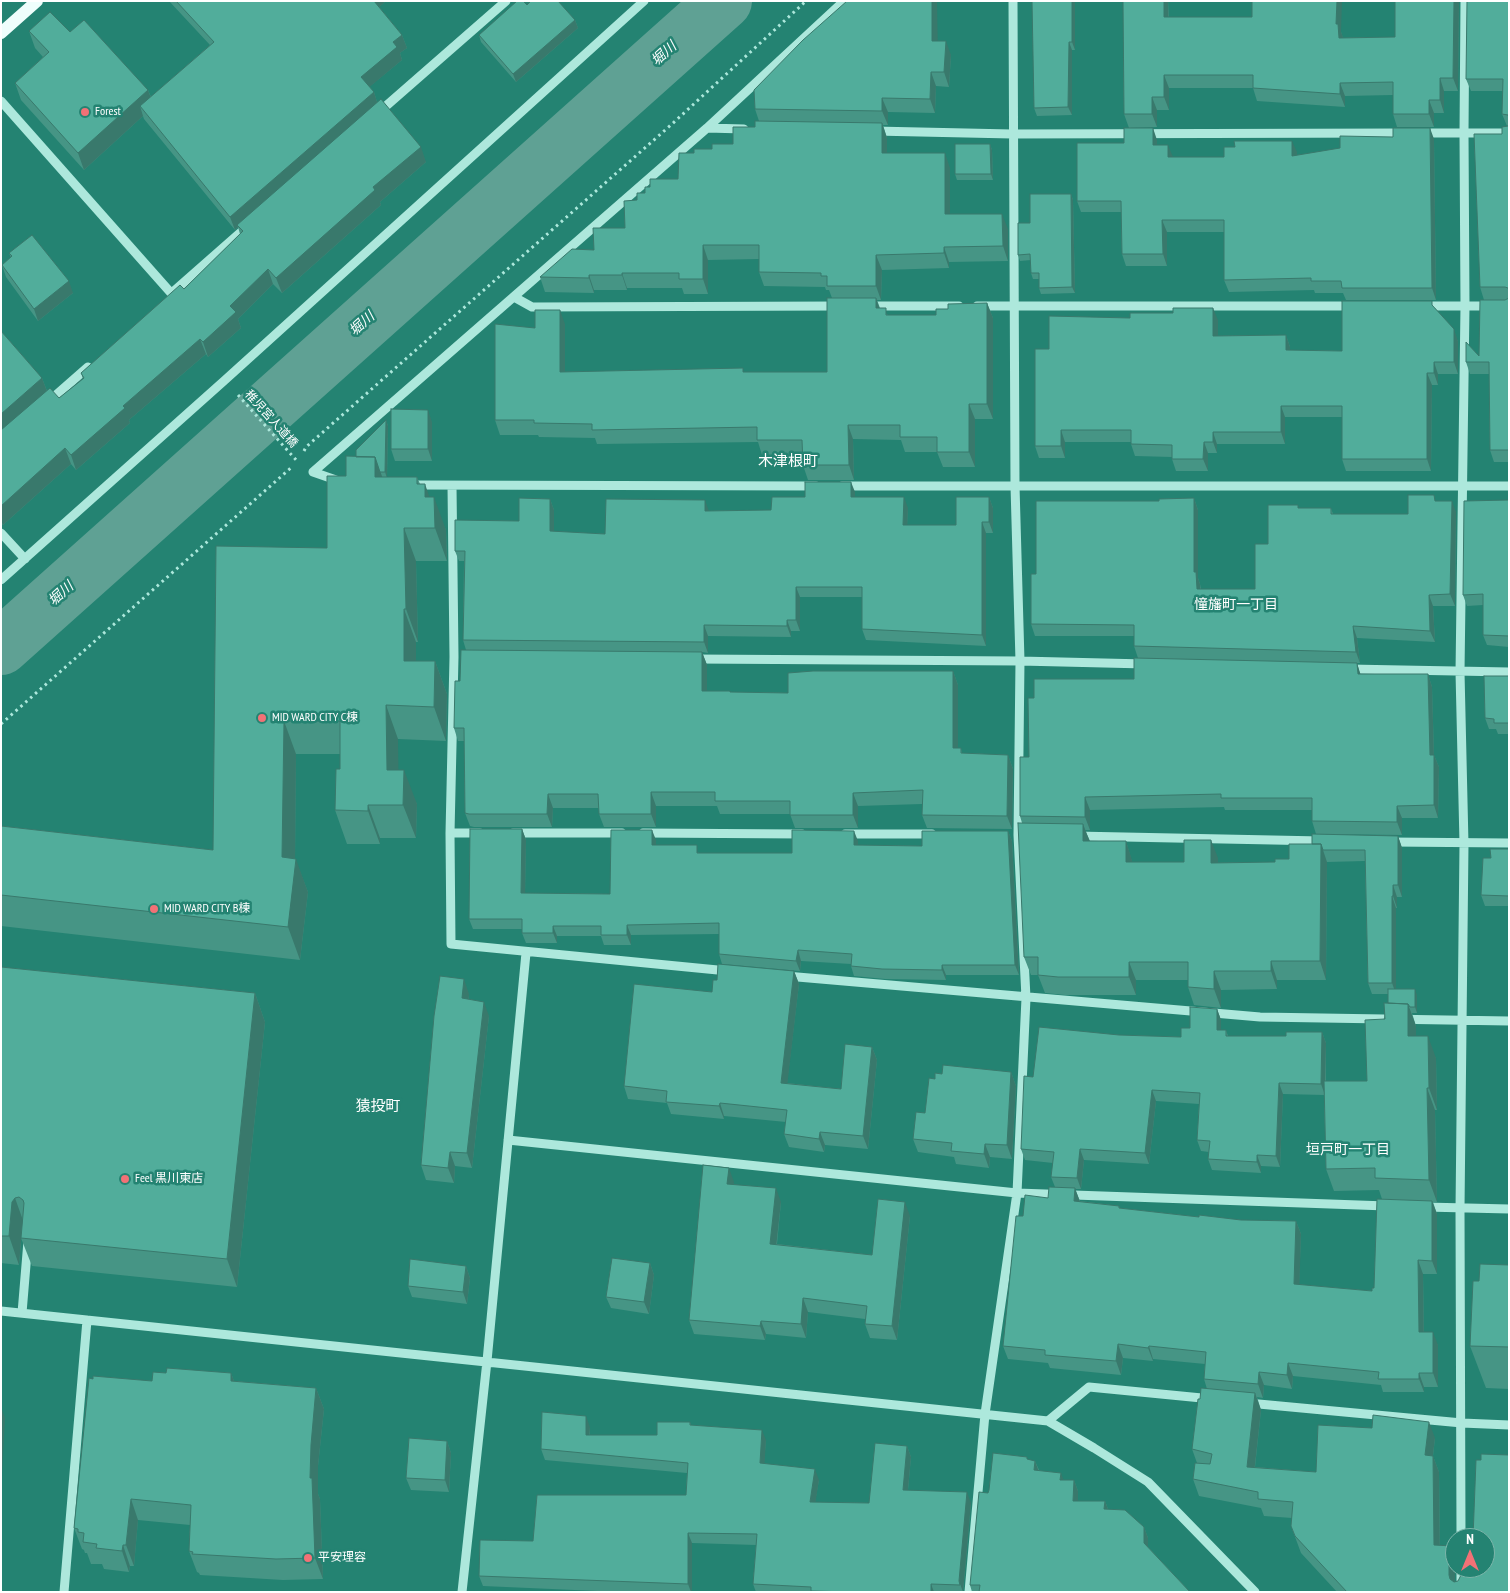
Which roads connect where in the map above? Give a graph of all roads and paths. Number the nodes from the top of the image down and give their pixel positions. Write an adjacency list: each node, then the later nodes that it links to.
1 (36, 1): 7 (main road)
2 (506, 1): 9 (street)
3 (644, 1): 38 (street)
4 (844, 1): 10 (street)
5 (1013, 1): 15 (street)
6 (1465, 1): 13 (street)
7 (1, 33)
8 (1, 101): 17 (street)
9 (372, 118)
10 (707, 128): 11 (street); 18 (street)
11 (756, 129)
12 (865, 131): 15 (street)
13 (1464, 133): 14 (street); 15 (street); 25 (street)
14 (1509, 133)
15 (1012, 134): 22 (street)
16 (253, 222): 17 (street)
17 (171, 293): 19 (street)
18 (514, 297): 20 (street); 31 (street)
19 (164, 300)
20 (847, 306)
21 (857, 306): 22 (street)
22 (1014, 306): 23 (street); 34 (street)
23 (1367, 306)
24 (1416, 306): 25 (street)
25 (1465, 306): 26 (street); 35 (street)
26 (1509, 306)
27 (98, 358): 29 (street)
28 (237, 394): 30 (path, 稚児宮人道橋)
29 (38, 411)
30 (298, 462)
31 (344, 483)
32 (403, 484): 33 (street)
33 (452, 486): 34 (street); 40 (street)
34 (1015, 486): 35 (street); 43 (street)
35 (1464, 486): 36 (street); 46 (street)
36 (1509, 486)
37 (1, 533): 38 (street)
38 (24, 559): 39 (street)
39 (1, 580)
40 (454, 657): 41 (street); 48 (street)
41 (464, 657)
42 (682, 658): 43 (street)
43 (1020, 661): 44 (street); 55 (street)
44 (1157, 664)
45 (1343, 669): 46 (street)
46 (1460, 672): 47 (street); 60 (street)
47 (1509, 672)
48 (450, 833): 49 (street); 62 (street)
49 (490, 833)
50 (500, 833): 51 (street)
51 (808, 834)
52 (838, 834): 53 (street)
53 (938, 834)
54 (1008, 835): 55 (street)
55 (1018, 835): 56 (street); 65 (street)
56 (1028, 835)
57 (1067, 836): 58 (street)
58 (1335, 841)
59 (1384, 842): 60 (street)
60 (1464, 844): 61 (street); 66 (street)
61 (1509, 844)
62 (526, 953): 63 (street); 68 (street)
63 (741, 972)
64 (780, 976): 65 (street)
65 (1026, 998): 66 (street); 69 (street)
66 (1462, 1020): 67 (street); 73 (street)
67 (1509, 1021)
68 (508, 1140): 69 (street); 78 (street)
69 (1017, 1193): 70 (street); 81 (street)
70 (1401, 1207)
71 (1411, 1207): 73 (street)
72 (1509, 1208): 73 (street)
73 (1460, 1209): 83 (street)
74 (28, 1231): 76 (street)
75 (1, 1311): 76 (street)
76 (22, 1313): 77 (street)
77 (88, 1320): 78 (street); 87 (street)
78 (488, 1361): 81 (street); 88 (street)
79 (1226, 1400): 82 (street)
80 (1236, 1401): 83 (street)
81 (985, 1414): 82 (street); 89 (street)
82 (1048, 1421): 90 (street)
83 (1462, 1423): 84 (street); 85 (street)
84 (1509, 1425)
85 (1461, 1528)
86 (1461, 1578): 91 (street)
87 (64, 1592)
88 (462, 1592)
89 (968, 1592)
90 (1255, 1592)
91 (1461, 1592)

